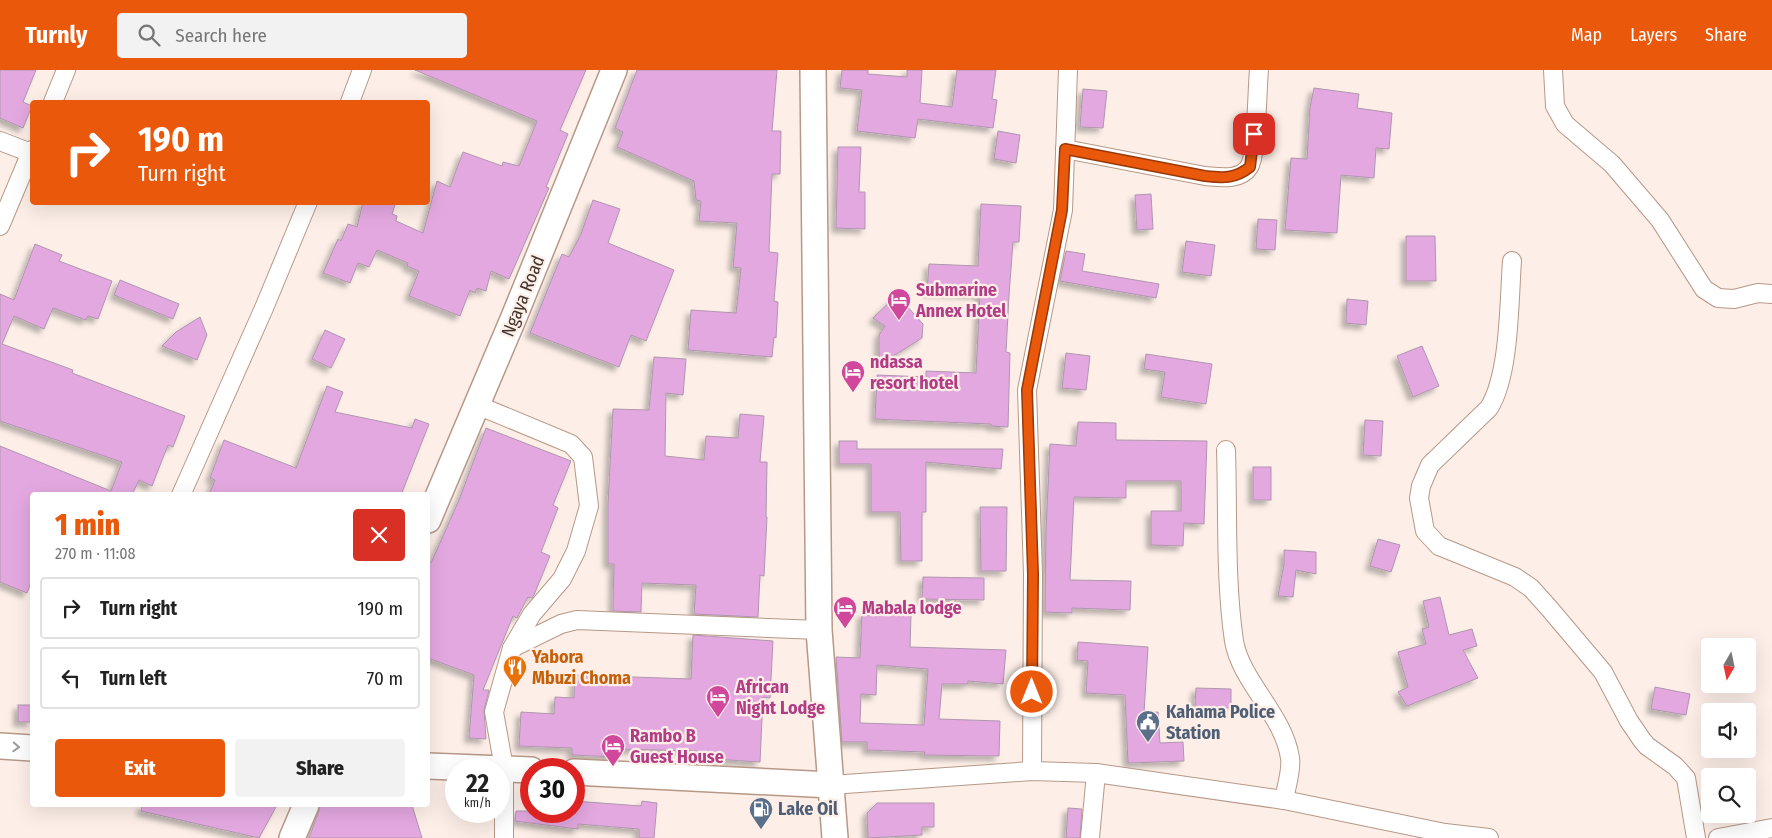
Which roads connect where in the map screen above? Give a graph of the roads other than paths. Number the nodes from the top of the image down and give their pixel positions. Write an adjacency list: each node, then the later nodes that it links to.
1 (66, 70): 8 (street)
2 (362, 70): 9 (street)
3 (614, 70): 18 (street, Ngaya Road)
4 (813, 70): 22 (street)
5 (1068, 70): 11 (street)
6 (1258, 70): 11 (street)
7 (1553, 70): 17 (street)
8 (54, 100)
9 (351, 100)
10 (0, 141): 12 (street)
11 (1065, 149): 29 (street)
12 (30, 151)
13 (30, 157): 15 (street)
14 (307, 205): 20 (street)
15 (0, 226)
16 (1512, 261): 42 (street)
17 (1772, 294)
18 (477, 404): 21 (street, Ngaya Road); 23 (street)
19 (1226, 450): 33 (street)
20 (182, 492)
21 (430, 515)
22 (819, 630): 23 (street); 32 (street)
23 (512, 648): 26 (street)
24 (0, 746): 25 (street, one-way to 25)
25 (30, 748)
26 (502, 758)
27 (430, 766): 28 (street)
28 (445, 766)
29 (1032, 771): 31 (street); 32 (street)
30 (585, 773): 32 (street)
31 (1096, 773): 33 (street); 40 (street)
32 (831, 785): 39 (street)
33 (1284, 800): 41 (street)
34 (305, 807): 37 (street)
35 (504, 823): 38 (street)
36 (1772, 828): 43 (street)
37 (292, 838)
38 (504, 838)
39 (835, 838)
40 (1090, 838)
41 (1489, 838)
42 (1696, 838)
43 (1718, 838)

